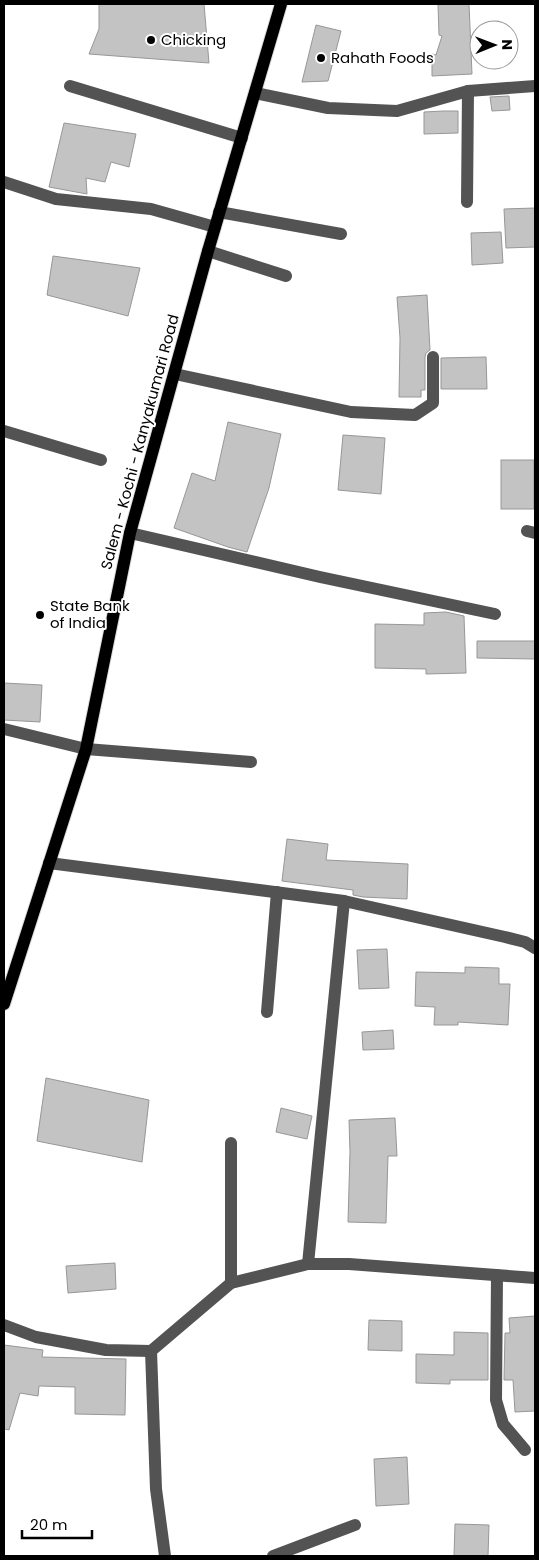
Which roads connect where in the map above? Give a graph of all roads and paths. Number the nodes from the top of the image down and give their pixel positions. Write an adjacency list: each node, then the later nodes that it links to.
1 (281, 4): 5 (main road, Salem - Kochi - Kanyakumari Road)
2 (70, 86): 6 (street)
3 (535, 86): 4 (street)
4 (468, 90): 5 (street); 8 (street)
5 (255, 94): 6 (main road, Salem - Kochi - Kanyakumari Road)
6 (242, 138): 9 (main road, Salem - Kochi - Kanyakumari Road)
7 (4, 182): 10 (street)
8 (467, 202)
9 (219, 212): 10 (main road, Salem - Kochi - Kanyakumari Road); 11 (street)
10 (215, 227): 12 (main road, Salem - Kochi - Kanyakumari Road)
11 (342, 234)
12 (208, 252): 13 (street); 15 (main road, Salem - Kochi - Kanyakumari Road)
13 (286, 276)
14 (433, 357): 15 (street)
15 (175, 374): 18 (main road, Salem - Kochi - Kanyakumari Road)
16 (4, 431): 17 (street)
17 (101, 460)
18 (130, 532): 19 (street); 21 (main road, Salem - Kochi - Kanyakumari Road)
19 (495, 614)
20 (4, 729): 21 (street)
21 (86, 749): 22 (street); 23 (main road, Salem - Kochi - Kanyakumari Road)
22 (251, 762)
23 (49, 863): 24 (street); 27 (main road, Salem - Kochi - Kanyakumari Road)
24 (277, 892): 25 (street); 28 (street)
25 (344, 901): 26 (street); 30 (street)
26 (535, 948)
27 (4, 1004)
28 (266, 1012)
29 (231, 1144): 33 (street)
30 (308, 1264): 31 (street); 33 (street)
31 (497, 1275): 32 (street); 36 (street)
32 (535, 1277)
33 (231, 1283): 35 (street)
34 (4, 1326): 35 (street)
35 (151, 1351): 38 (street)
36 (525, 1450)
37 (355, 1525): 39 (street)
38 (165, 1556)
39 (273, 1556)

